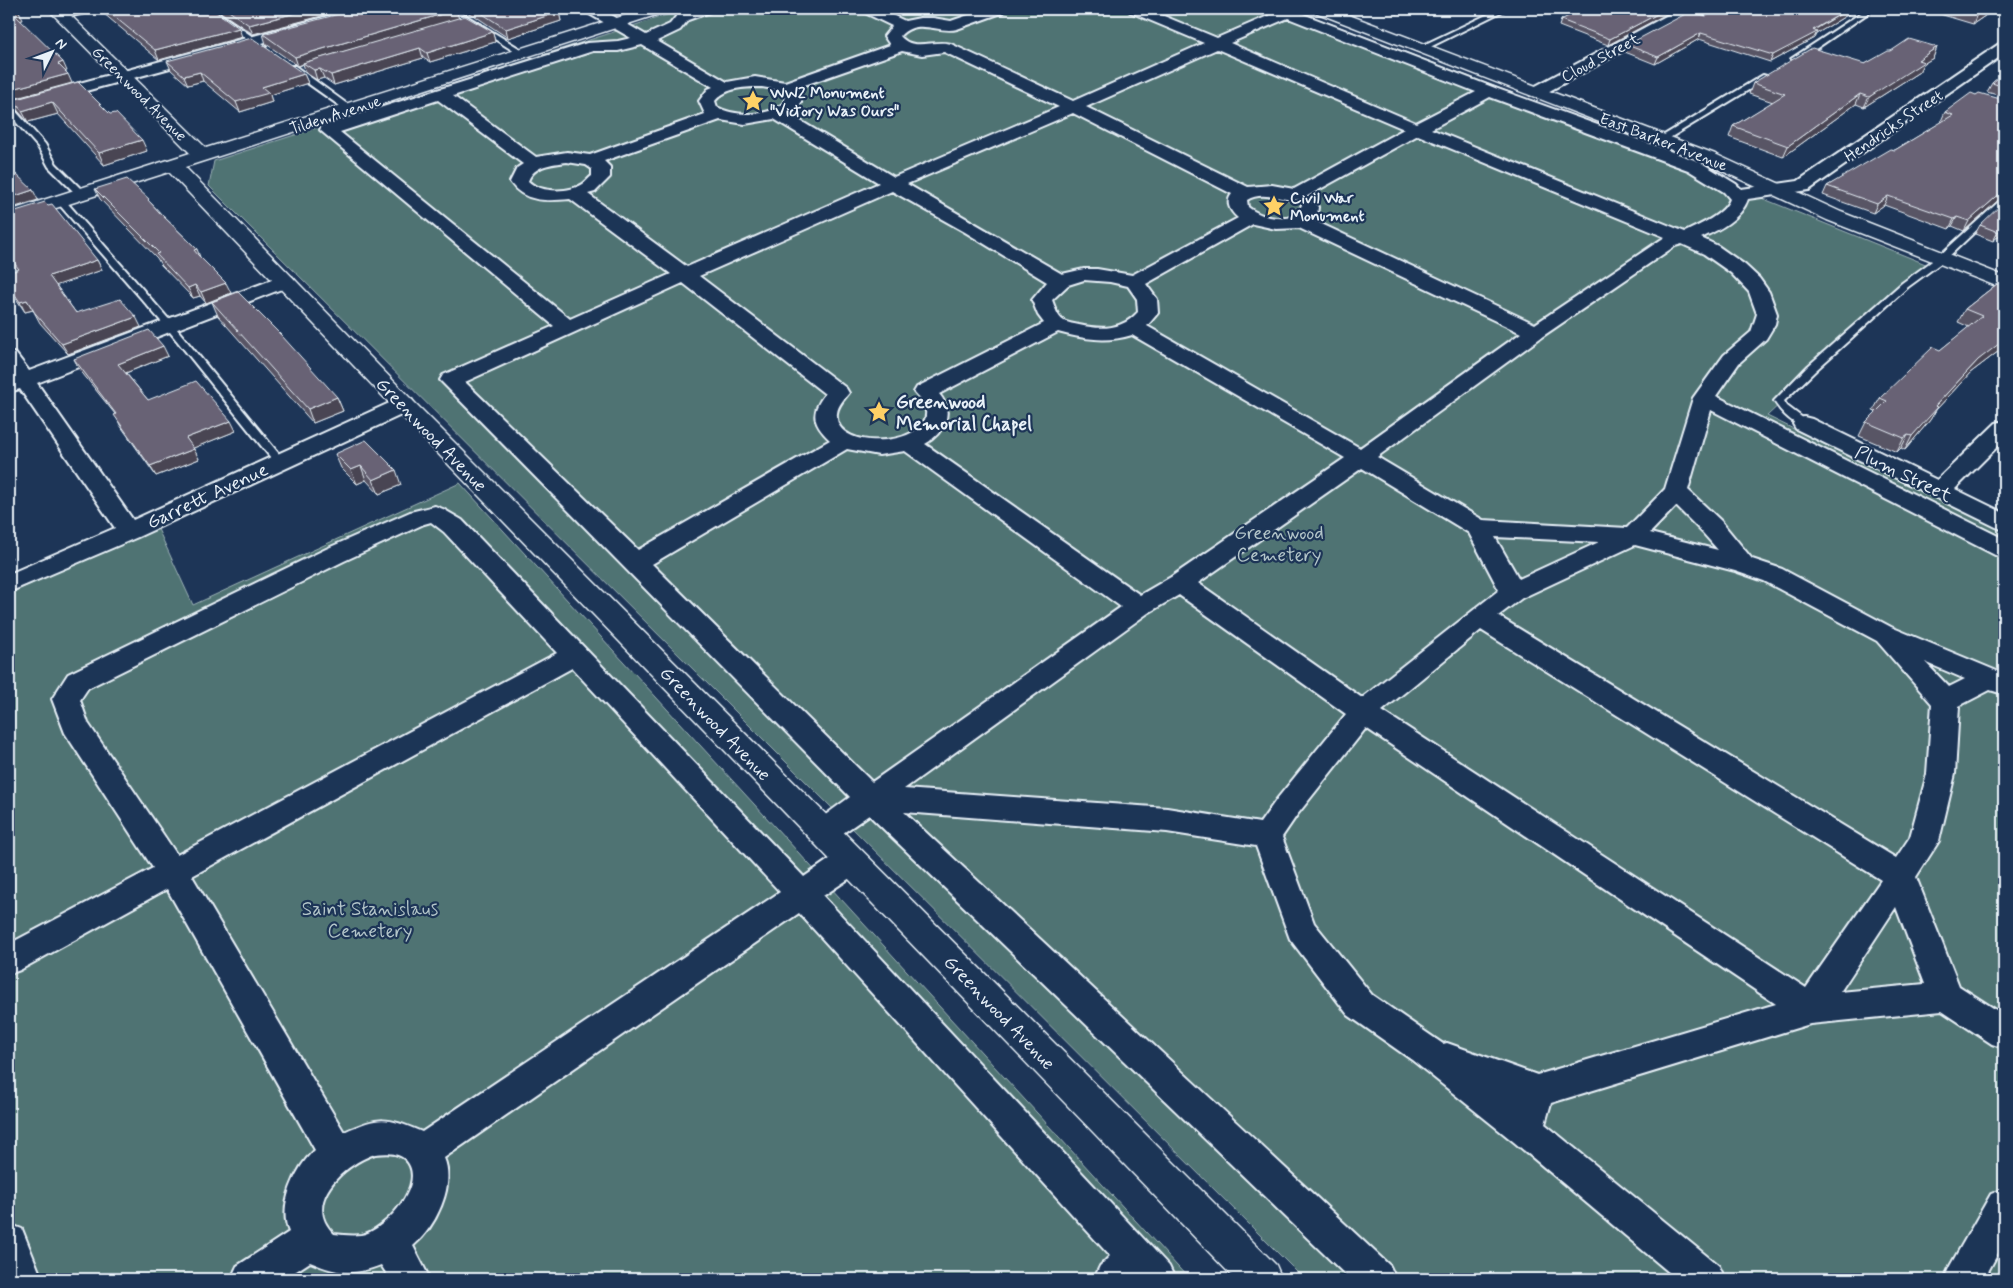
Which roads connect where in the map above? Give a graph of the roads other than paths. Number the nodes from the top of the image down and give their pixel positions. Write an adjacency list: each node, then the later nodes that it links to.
1 (85, 9): 16 (street)
2 (209, 9): 23 (lane)
3 (370, 9): 23 (street)
4 (450, 9): 17 (lane)
5 (591, 9): 19 (street)
6 (660, 9): 19 (street, Tilden Avenue)
7 (705, 9): 22 (street)
8 (868, 9): 20 (street)
9 (999, 9): 21 (street)
10 (1135, 9): 24 (street)
11 (1321, 9): 28 (street, East Barker Avenue)
12 (1504, 9): 28 (lane)
13 (1690, 9): 41 (street, Cloud Street)
14 (1871, 9): 32 (lane)
15 (1283, 11): 24 (street); 40 (street)
16 (59, 12): 36 (street, Greenwood Avenue)
17 (471, 20): 18 (lane); 30 (lane)
18 (462, 23)
19 (617, 23): 22 (street); 30 (street, Tilden Avenue)
20 (903, 26): 21 (street); 25 (street)
21 (952, 26): 26 (street)
22 (646, 40): 38 (street); 43 (street)
23 (256, 41): 29 (lane); 36 (street)
24 (1218, 43): 44 (street); 49 (street)
25 (901, 46): 26 (street); 39 (street)
26 (946, 47): 44 (street)
27 (2004, 47): 37 (street, Hendricks Street)
28 (1421, 48): 41 (street, East Barker Avenue)
29 (270, 51)
30 (523, 53): 46 (street, Tilden Avenue)
31 (284, 61): 34 (lane)
32 (1790, 63)
33 (306, 69): 34 (lane)
34 (297, 72): 46 (lane)
35 (1773, 73): 50 (lane)
36 (122, 75): 45 (street); 51 (street, Greenwood Avenue)
37 (1950, 86): 42 (street); 56 (street, Hendricks Street)
38 (725, 87): 39 (street); 48 (street)
39 (785, 87): 47 (street)
40 (1489, 91): 49 (street); 61 (street)
41 (1536, 92): 50 (street, East Barker Avenue)
42 (1968, 92)
43 (440, 94): 54 (street); 76 (street)
44 (1073, 107): 55 (street); 58 (street)
45 (9, 108): 59 (lane)
46 (350, 109): 51 (street, Tilden Avenue)
47 (777, 114): 48 (street); 55 (street)
48 (719, 115): 52 (street)
49 (1417, 129): 60 (street); 67 (street)
50 (1660, 140): 56 (street, East Barker Avenue)
51 (203, 156): 53 (street, Tilden Avenue)
52 (591, 160): 54 (street); 57 (street)
53 (172, 164): 59 (street, Tilden Avenue); 70 (street, Greenwood Avenue)
54 (534, 164): 57 (street)
55 (893, 184): 69 (street); 71 (street)
56 (1777, 189): 61 (street, Hendricks Street); 68 (street, East Barker Avenue)
57 (574, 193): 69 (street)
58 (1245, 193): 60 (street); 65 (street)
59 (80, 194): 62 (street, Tilden Avenue)
60 (1296, 195): 66 (street)
61 (1738, 195): 67 (street)
62 (60, 200): 64 (street, Tilden Avenue); 74 (lane)
63 (2004, 200): 68 (lane)
64 (9, 217)
65 (1251, 218): 66 (street); 72 (street)
66 (1300, 221): 78 (street)
67 (1684, 238): 78 (street); 81 (street)
68 (1942, 258): 73 (street, East Barker Avenue); 83 (lane)
69 (685, 275): 76 (street); 85 (street)
70 (285, 281): 74 (street); 82 (street, Greenwood Avenue)
71 (1060, 281): 72 (street); 75 (street)
72 (1135, 282): 77 (street)
73 (2004, 282)
74 (168, 325): 80 (street); 88 (lane)
75 (1056, 325): 77 (street); 86 (street)
76 (567, 327): 96 (street)
77 (1133, 327): 87 (street)
78 (1536, 332): 87 (street)
79 (9, 358): 80 (street)
80 (16, 383): 93 (street)
81 (1704, 398): 90 (street); 95 (street)
82 (404, 405): 88 (street, Garrett Avenue); 109 (street, Greenwood Avenue)
83 (1804, 424): 89 (street, Plum Street)
84 (2004, 428): 89 (street)
85 (845, 441): 86 (street); 96 (street)
86 (909, 443): 101 (street)
87 (1361, 458): 92 (street); 98 (street)
88 (279, 461): 93 (street, Garrett Avenue)
89 (1939, 491): 91 (street, Plum Street)
90 (1676, 492): 94 (street); 97 (street)
91 (2004, 522)
92 (1478, 528): 94 (street); 100 (street)
93 (129, 531): 99 (street, Garrett Avenue)
94 (1633, 536): 97 (street); 100 (street)
95 (2004, 549)
96 (636, 562): 108 (street)
97 (1744, 565): 103 (street)
98 (1180, 583): 101 (street); 107 (street)
99 (9, 584)
100 (1513, 592): 102 (street)
101 (1139, 607): 108 (street)
102 (1480, 617): 107 (street); 113 (street)
103 (1882, 633): 105 (street); 106 (street)
104 (575, 655): 112 (street); 112 (street); 114 (street)
105 (1996, 681): 106 (street)
106 (1946, 701): 113 (street)
107 (1364, 712): 110 (street); 117 (street)
108 (870, 798): 109 (street); 110 (street); 133 (street)
109 (823, 832): 111 (street, Greenwood Avenue)
110 (1267, 836): 119 (street)
111 (852, 861): 114 (street); 132 (street, Greenwood Avenue)
112 (171, 871): 115 (street); 123 (street)
113 (1900, 876): 116 (street); 117 (street)
114 (802, 895): 122 (street); 128 (street)
115 (9, 960)
116 (1946, 996): 117 (street); 118 (street)
117 (1810, 1008): 120 (street)
118 (2004, 1033)
119 (1424, 1049): 120 (street); 121 (street)
120 (1538, 1091): 121 (street)
121 (1526, 1130): 134 (street)
122 (422, 1152): 123 (street); 127 (street)
123 (337, 1154): 125 (street)
124 (2004, 1207): 135 (street)
125 (312, 1239): 127 (street); 130 (street)
126 (9, 1242): 129 (street)
127 (389, 1242): 131 (street)
128 (1135, 1272)
129 (23, 1279)
130 (250, 1279)
131 (411, 1279)
132 (1262, 1279)
133 (1376, 1279)
134 (1706, 1279)
135 (1963, 1279)

